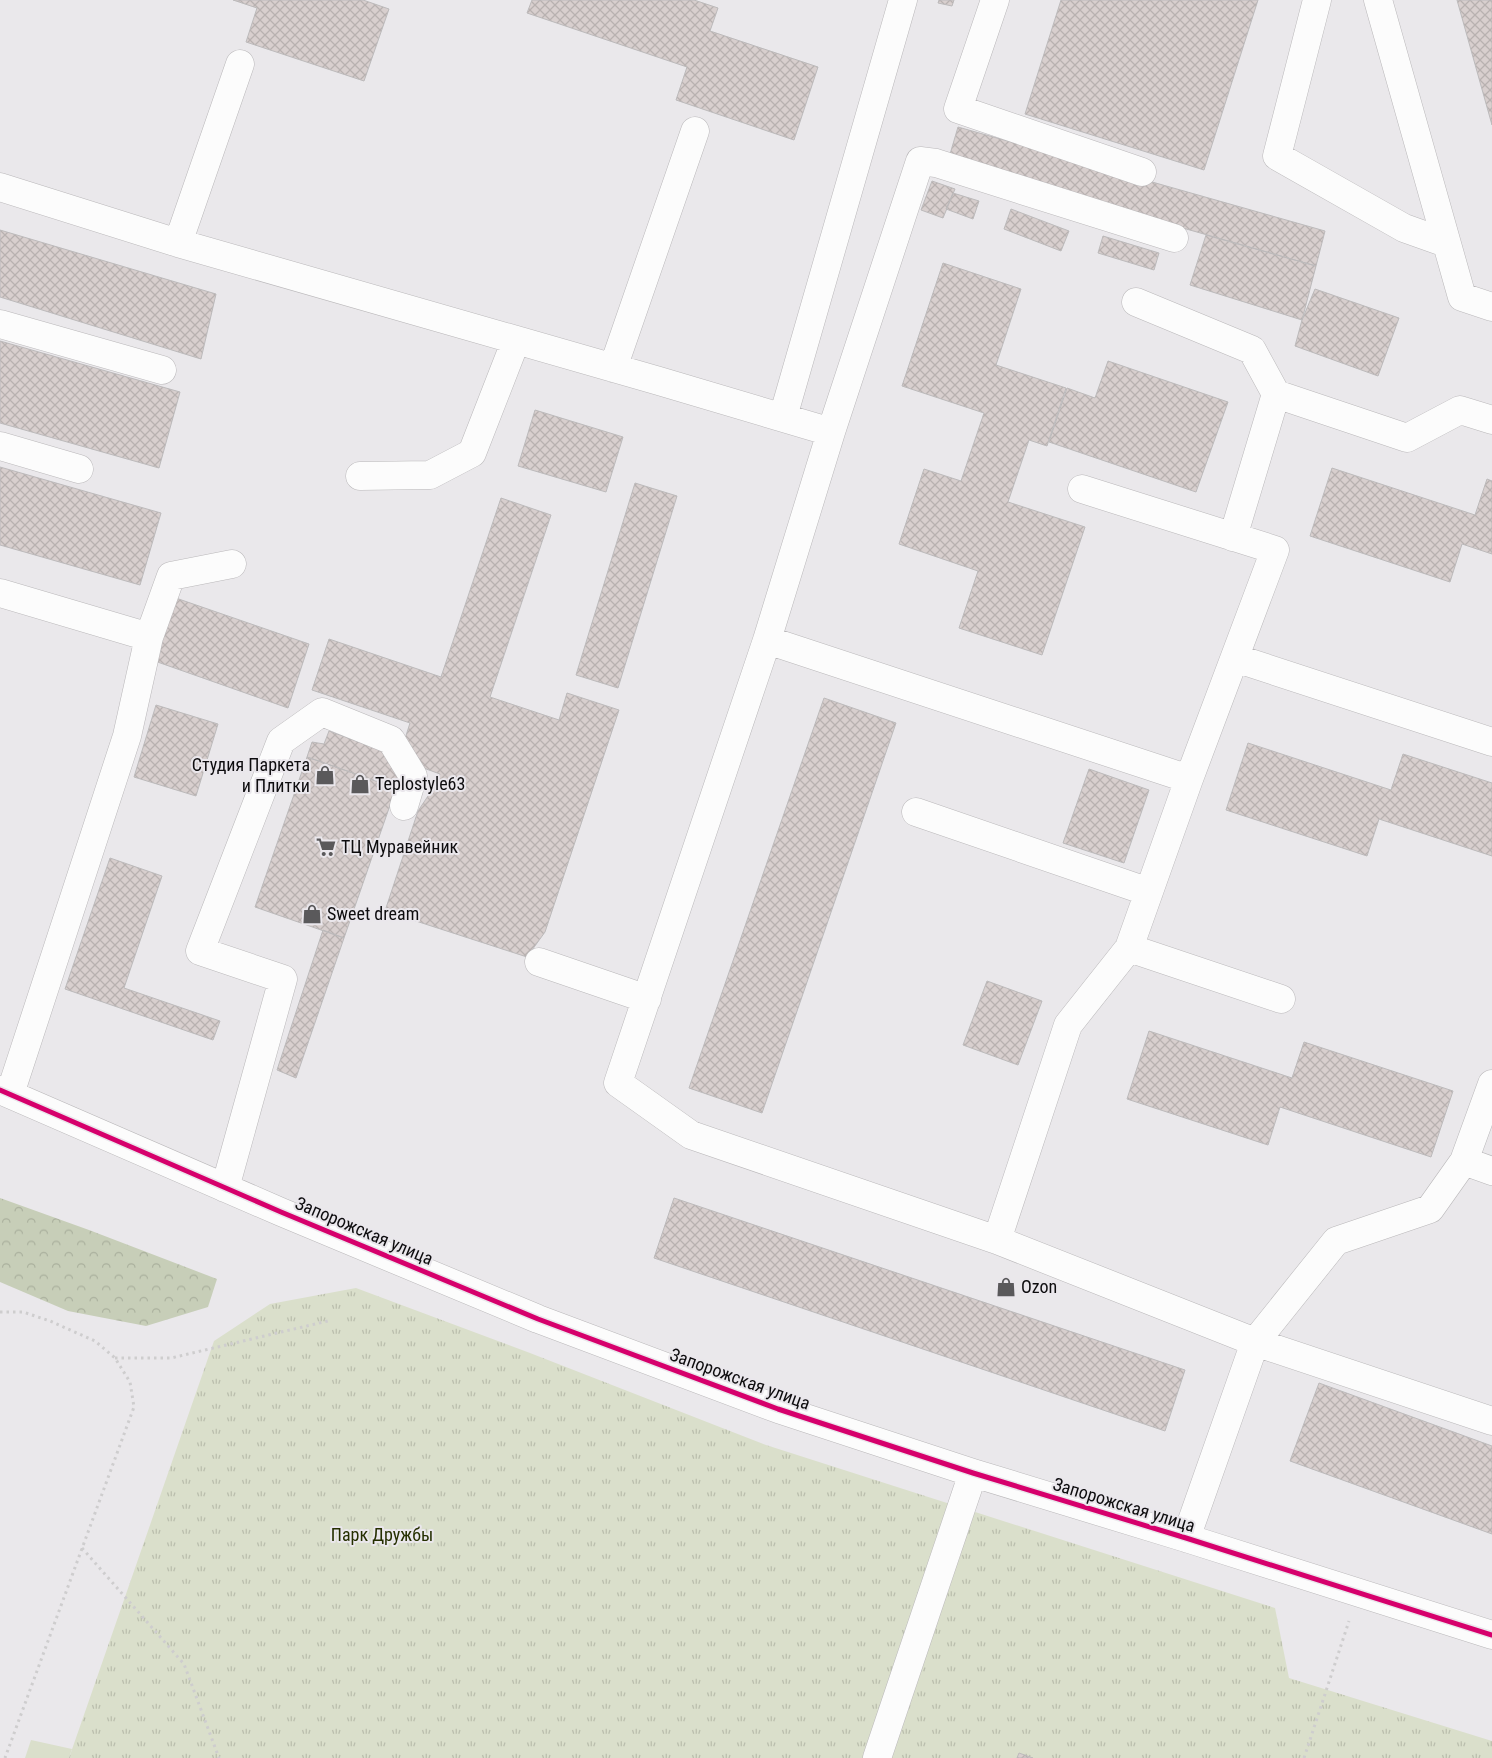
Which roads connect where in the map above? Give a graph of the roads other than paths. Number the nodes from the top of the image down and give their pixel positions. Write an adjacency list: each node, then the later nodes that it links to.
1 (903, 0): 19 (street)
2 (996, 0): 7 (street)
3 (1317, 0): 11 (street)
4 (1378, 0): 11 (street)
5 (240, 64): 10 (street)
6 (695, 132): 16 (street)
7 (1142, 172)
8 (0, 187): 10 (street)
9 (1174, 238): 21 (street)
10 (178, 243): 15 (street)
11 (1446, 243): 13 (street)
12 (1136, 302): 18 (street)
13 (1492, 306)
14 (0, 324): 17 (street)
15 (516, 340): 16 (street); 24 (street)
16 (613, 368): 19 (street)
17 (162, 370)
18 (1276, 394): 20 (street); 26 (street)
19 (783, 418): 21 (street)
20 (1492, 420)
21 (831, 432): 30 (street)
22 (0, 446): 23 (street)
23 (79, 469)
24 (360, 476)
25 (1082, 489): 26 (street)
26 (1232, 537): 31 (street)
27 (232, 564): 29 (street)
28 (0, 593): 29 (street)
29 (149, 637): 42 (street)
30 (767, 640): 33 (street); 39 (street)
31 (1234, 658): 32 (street); 33 (street)
32 (1492, 742)
33 (1189, 779): 36 (street)
34 (404, 806): 45 (street)
35 (916, 812): 36 (street)
36 (1149, 892): 37 (street)
37 (1129, 948): 40 (street); 46 (street)
38 (539, 962): 39 (street)
39 (647, 999): 46 (street)
40 (1281, 999)
41 (1492, 1084): 43 (street)
42 (5, 1092): 45 (street, Запорожская улица)
43 (1464, 1161): 44 (street); 47 (street)
44 (1492, 1171)
45 (225, 1188): 49 (street, Запорожская улица)
46 (997, 1240): 47 (street)
47 (1255, 1342): 48 (street); 50 (street)
48 (1492, 1421)
49 (973, 1473): 50 (street, Запорожская улица); 52 (street)
50 (1186, 1538): 51 (street, Запорожская улица)
51 (1492, 1635)
52 (877, 1758)

